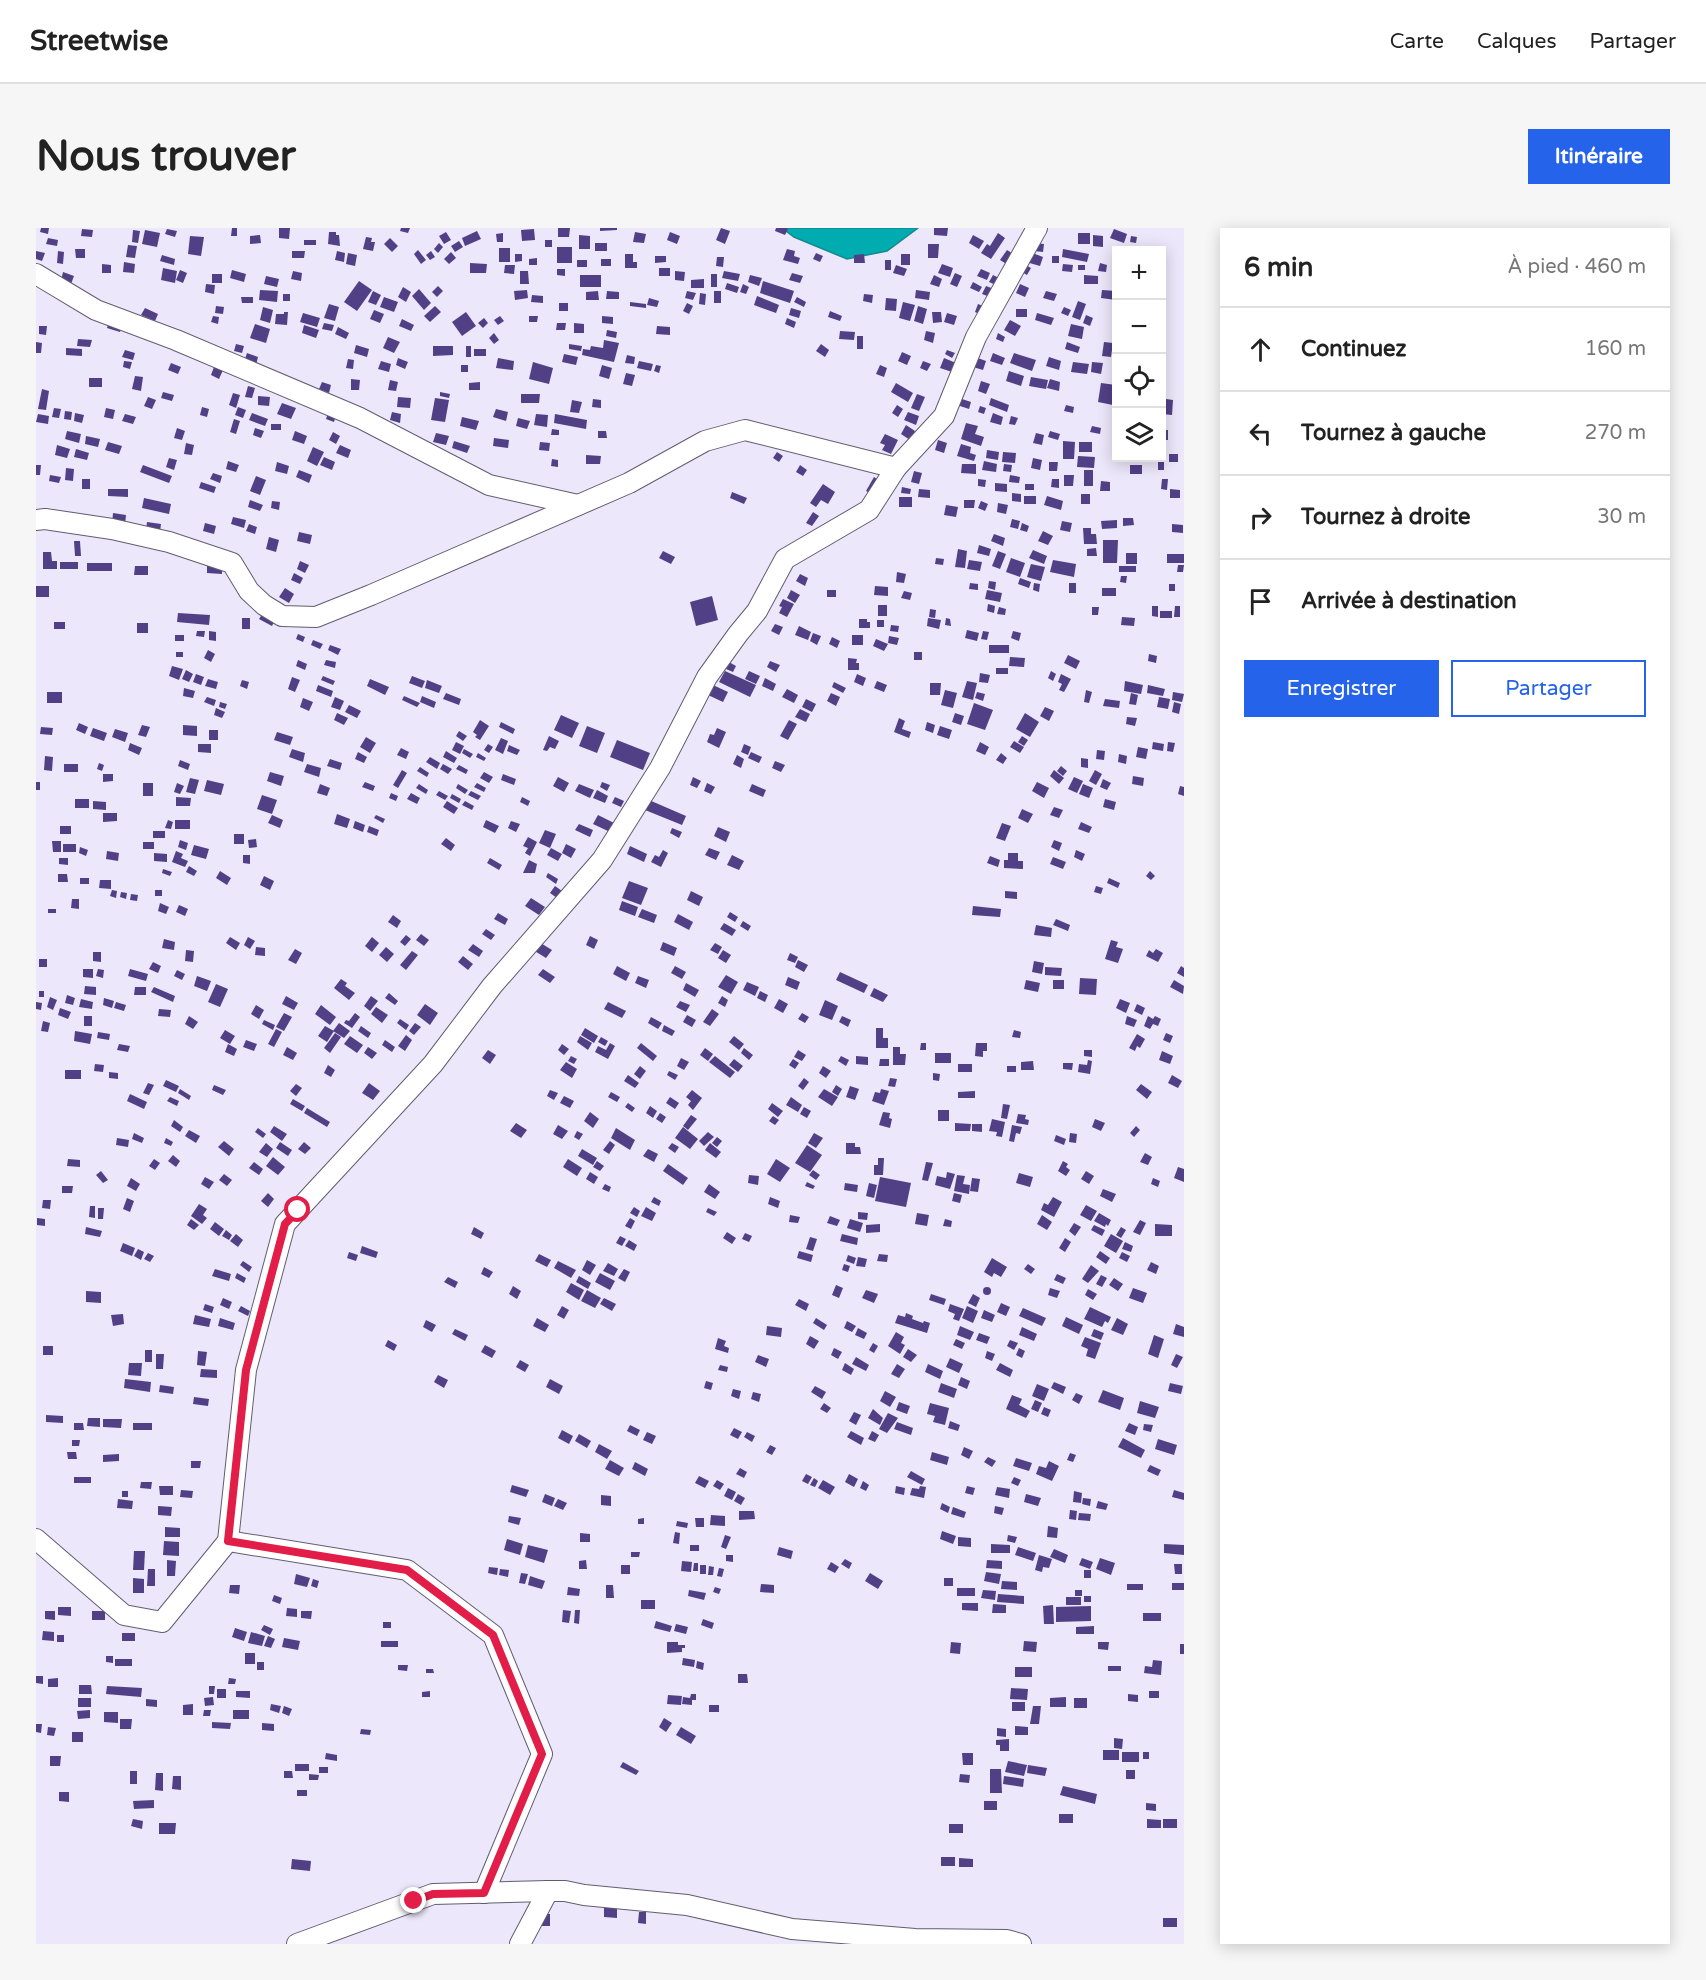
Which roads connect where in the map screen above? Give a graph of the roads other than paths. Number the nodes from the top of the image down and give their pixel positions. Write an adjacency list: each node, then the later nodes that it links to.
1 (1037, 228): 3 (street)
2 (36, 274): 4 (street)
3 (896, 468): 4 (street); 7 (street)
4 (578, 505): 5 (street)
5 (36, 520)
6 (36, 1539): 7 (street)
7 (228, 1541): 9 (street)
8 (548, 1891): 9 (street); 11 (street); 12 (street)
9 (484, 1893): 10 (street)
10 (297, 1944)
11 (520, 1944)
12 (1021, 1944)

